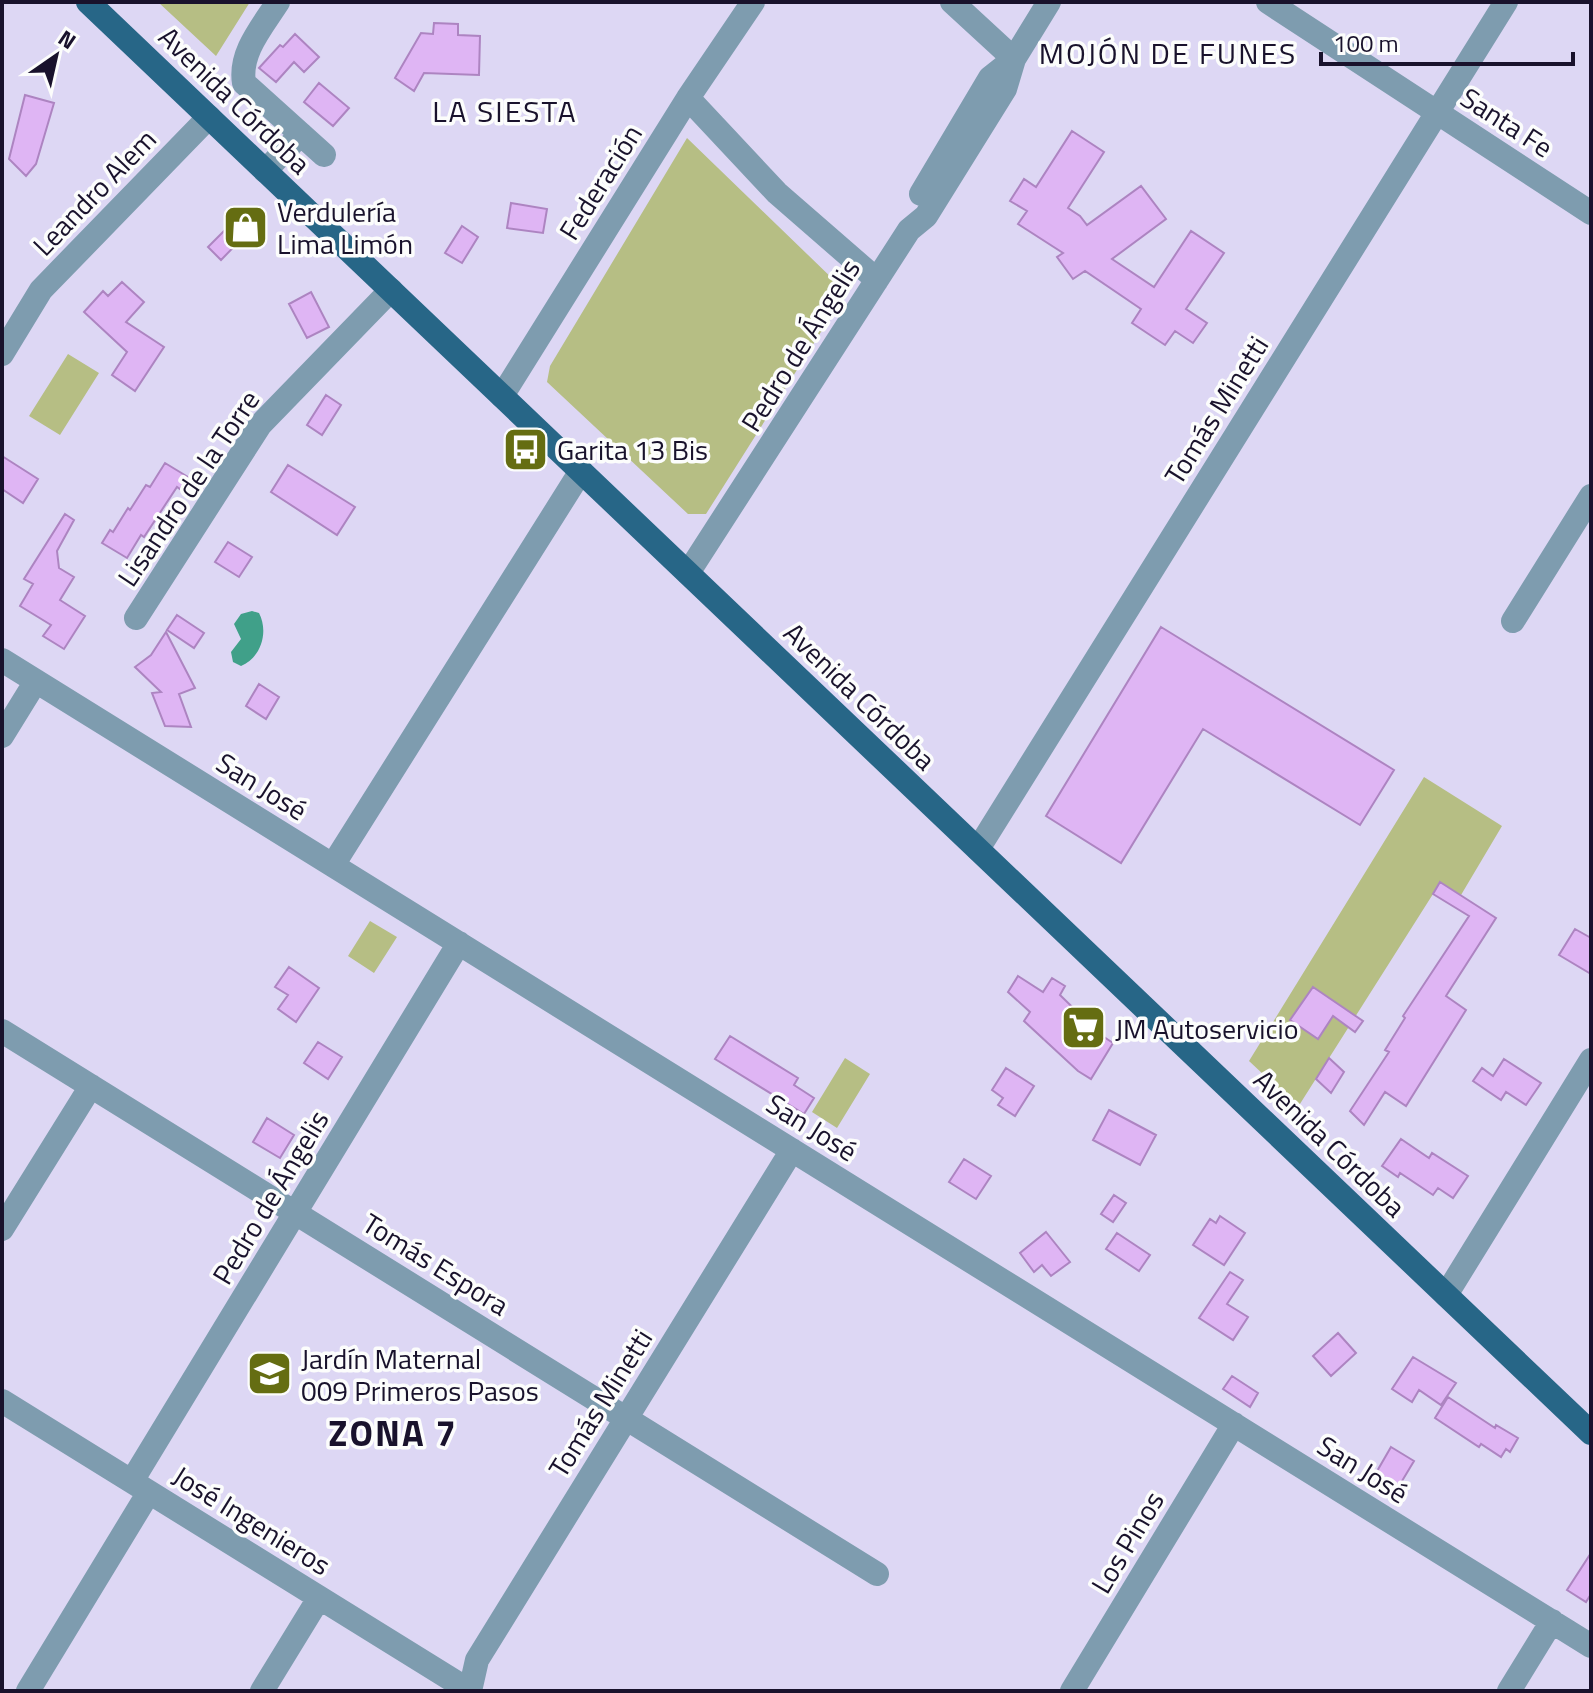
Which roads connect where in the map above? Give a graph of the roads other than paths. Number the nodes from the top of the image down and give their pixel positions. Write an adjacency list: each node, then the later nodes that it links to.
1 (88, 2): 11 (main road, Avenida Córdoba)
2 (278, 2): 12 (street)
3 (753, 2): 9 (street, Federación)
4 (952, 2): 8 (street)
5 (1049, 2): 8 (street, Pedro de Ángelis)
6 (1268, 2): 10 (street, Santa Fe)
7 (1506, 2): 10 (street, Tomás Minetti)
8 (1014, 59): 16 (street, Pedro de Ángelis)
9 (688, 98): 16 (street); 19 (street, Federación)
10 (1437, 112): 15 (street, Santa Fe); 28 (street, Tomás Minetti)
11 (209, 117): 14 (main road, Avenida Córdoba); 18 (street, Leandro Alem)
12 (301, 134): 13 (street); 14 (street)
13 (324, 155)
14 (265, 171): 17 (main road, Avenida Córdoba)
15 (1591, 213)
16 (877, 280): 22 (street, Pedro de Ángelis)
17 (391, 290): 19 (main road, Avenida Córdoba); 23 (street, Lisandro de la Torre)
18 (2, 354)
19 (502, 396): 20 (main road, Avenida Córdoba)
20 (581, 471): 22 (main road, Avenida Córdoba); 29 (street)
21 (1591, 496): 24 (street)
22 (688, 573): 28 (main road, Avenida Córdoba)
23 (136, 618)
24 (1513, 621)
25 (2, 660): 26 (street, San José)
26 (36, 681): 27 (street); 29 (street, San José)
27 (2, 736)
28 (978, 849): 37 (main road, Avenida Córdoba)
29 (333, 865): 30 (street, San José)
30 (459, 943): 34 (street, San José); 35 (street, Pedro de Ángelis)
31 (2, 1031): 33 (street, Tomás Espora)
32 (1591, 1060): 37 (street)
33 (91, 1086): 35 (street, Tomás Espora); 36 (street)
34 (792, 1150): 39 (street, Tomás Minetti); 40 (street, San José)
35 (296, 1212): 39 (street, Tomás Espora); 42 (street, Pedro de Ángelis)
36 (2, 1229)
37 (1446, 1295): 41 (main road, Avenida Córdoba)
38 (2, 1401): 42 (street, José Ingenieros)
39 (626, 1418): 43 (street, Tomás Espora); 49 (street, Tomás Minetti)
40 (1234, 1424): 45 (street, San José); 50 (street, Los Pinos)
41 (1591, 1433)
42 (141, 1487): 44 (street, José Ingenieros); 47 (street, Pedro de Ángelis)
43 (877, 1574)
44 (319, 1598): 48 (street); 49 (street, José Ingenieros)
45 (1552, 1621): 46 (street, San José); 51 (street)
46 (1591, 1646)
47 (28, 1691)
48 (262, 1691)
49 (470, 1691)
50 (1072, 1691)
51 (1509, 1691)

